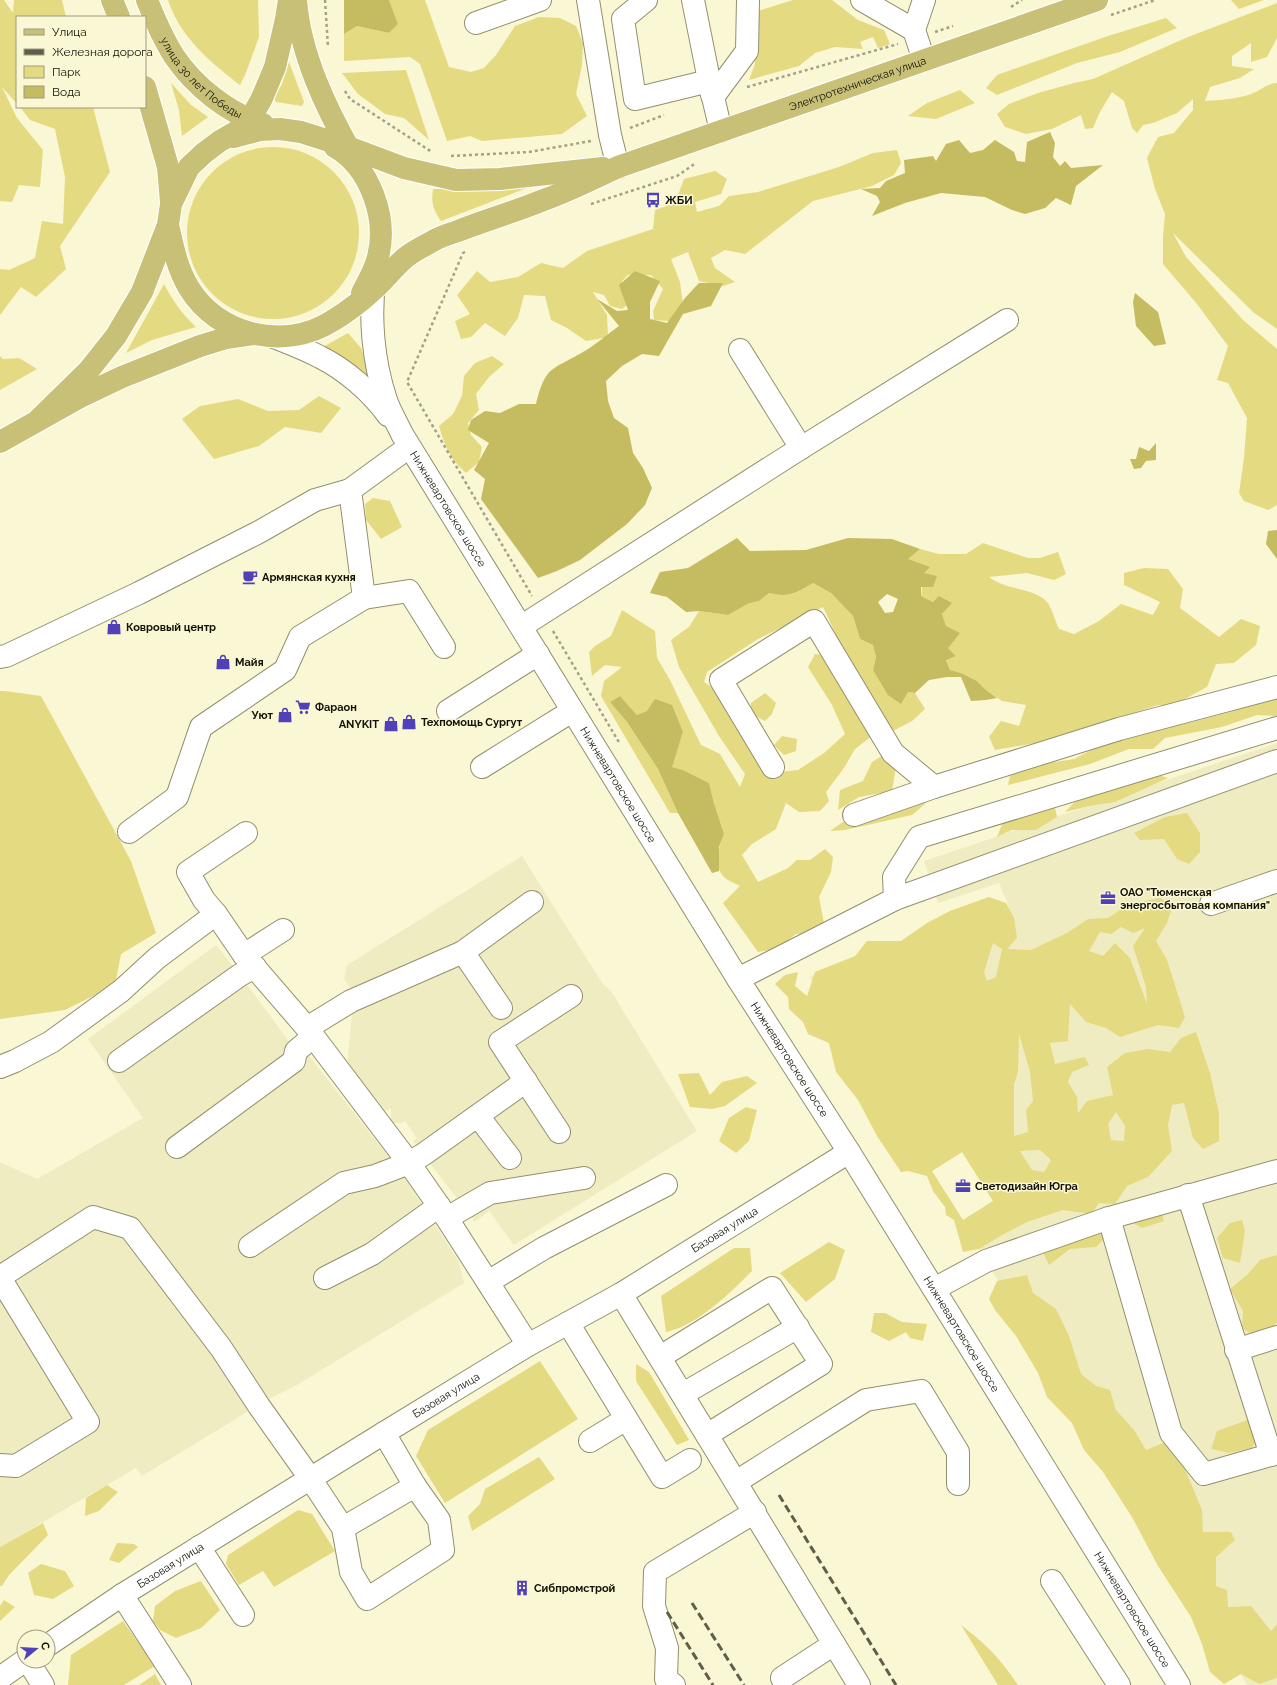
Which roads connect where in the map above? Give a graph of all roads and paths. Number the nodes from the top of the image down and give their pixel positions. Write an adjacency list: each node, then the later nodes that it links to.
1 (112, 0): 14 (main road)
2 (146, 0): 20 (main road, улица 30 лет Победы)
3 (289, 0): 20 (main road)
4 (296, 0): 25 (main road)
5 (540, 0): 15 (street)
6 (588, 0): 27 (street)
7 (646, 0): 18 (street)
8 (693, 0): 18 (street)
9 (748, 0): 18 (street)
10 (862, 0): 16 (street)
11 (924, 0): 16 (street)
12 (1155, 0): 13 (path)
13 (1104, 8): 17 (main road, Электротехническая улица)
14 (119, 16)
15 (476, 23)
16 (914, 30): 17 (street)
17 (924, 60): 22 (main road, Электротехническая улица)
18 (711, 89): 22 (street)
19 (146, 90): 29 (main road)
20 (250, 120): 21 (main road, улица 30 лет Победы); 24 (main road)
21 (280, 129): 23 (main road); 24 (main road)
22 (722, 131): 27 (main road, Электротехническая улица)
23 (320, 138): 25 (main road); 28 (main road)
24 (220, 140): 29 (main road)
25 (348, 147): 27 (main road); 28 (main road)
26 (700, 160): 30 (path)
27 (618, 167): 34 (main road)
28 (365, 178): 33 (main road)
29 (171, 204): 31 (main road)
30 (585, 207)
31 (168, 225): 37 (main road); 39 (main road)
32 (470, 250): 45 (path)
33 (378, 256): 34 (street); 35 (main road)
34 (373, 291): 35 (main road); 40 (street)
35 (348, 309): 37 (main road)
36 (1007, 320): 42 (street)
37 (264, 336): 39 (main road); 40 (street)
38 (740, 350): 42 (street)
39 (39, 420): 41 (main road)
40 (406, 440): 43 (street); 46 (street, Нижневартовское шоссе)
41 (0, 442)
42 (801, 448): 45 (street)
43 (350, 490): 44 (street); 49 (street)
44 (364, 598): 47 (street); 60 (street)
45 (542, 612): 46 (street); 54 (path)
46 (522, 626): 48 (street, Нижневартовское шоссе)
47 (444, 647)
48 (538, 654): 51 (street); 52 (street, Нижневартовское шоссе)
49 (0, 657)
50 (1277, 687): 58 (street)
51 (448, 711)
52 (572, 711): 57 (street); 70 (street, Нижневартовское шоссе)
53 (1277, 728): 63 (street)
54 (622, 747)
55 (1277, 761): 63 (street)
56 (773, 767): 58 (street)
57 (482, 768)
58 (934, 787): 59 (street)
59 (854, 815)
60 (130, 832)
61 (246, 833): 66 (street)
62 (1277, 880): 65 (street)
63 (895, 900): 70 (street)
64 (532, 902): 68 (street)
65 (1211, 904)
66 (216, 914): 69 (street); 75 (street)
67 (283, 930): 69 (street)
68 (463, 952): 72 (street); 73 (street)
69 (249, 961): 73 (street); 74 (street)
70 (738, 979): 80 (street, Нижневартовское шоссе)
71 (571, 996): 76 (street)
72 (501, 1008)
73 (310, 1033): 79 (street); 82 (street)
74 (119, 1061)
75 (0, 1067)
76 (526, 1081): 77 (street); 78 (street)
77 (478, 1116): 81 (street); 82 (street)
78 (559, 1132)
79 (177, 1147)
80 (849, 1152): 93 (street, Нижневартовское шоссе); 94 (street, Базовая улица)
81 (510, 1158)
82 (409, 1162): 87 (street); 89 (street)
83 (1277, 1171): 86 (street)
84 (584, 1178): 87 (street)
85 (666, 1185): 92 (street)
86 (1188, 1196): 88 (street); 99 (street)
87 (443, 1212): 91 (street); 92 (street)
88 (1109, 1218): 93 (street); 106 (street)
89 (250, 1246)
90 (0, 1278): 108 (street); 109 (street)
91 (325, 1278)
92 (488, 1282): 98 (street)
93 (934, 1289): 130 (street, Нижневартовское шоссе)
94 (621, 1294): 95 (street, Базовая улица); 100 (street)
95 (568, 1323): 98 (street, Базовая улица); 102 (street)
96 (798, 1327): 100 (street); 101 (street); 104 (street)
97 (1277, 1337): 99 (street)
98 (528, 1345): 103 (street, Базовая улица)
99 (1236, 1350): 106 (street)
100 (660, 1357): 101 (street)
101 (683, 1394): 104 (street)
102 (626, 1419): 105 (street); 107 (street)
103 (384, 1433): 109 (street, Базовая улица); 112 (street)
104 (707, 1435): 110 (street)
105 (590, 1441)
106 (1274, 1454)
107 (690, 1460)
108 (0, 1465)
109 (310, 1478): 114 (street); 115 (street, Базовая улица)
110 (736, 1482): 111 (street); 113 (street)
111 (958, 1484)
112 (415, 1486): 114 (street); 114 (street)
113 (754, 1512): 120 (street); 127 (street)
114 (343, 1528)
115 (199, 1547): 117 (street, Базовая улица); 118 (street)
116 (1052, 1581): 129 (street)
117 (122, 1595): 119 (street, Базовая улица); 126 (street)
118 (243, 1615)
119 (56, 1640)
120 (834, 1644): 124 (street); 128 (street)
121 (16, 1667): 123 (street)
122 (33, 1669): 125 (street)
123 (0, 1678)
124 (782, 1678)
125 (43, 1685)
126 (180, 1685)
127 (674, 1685)
128 (859, 1685)
129 (1119, 1685)
130 (1179, 1685)

